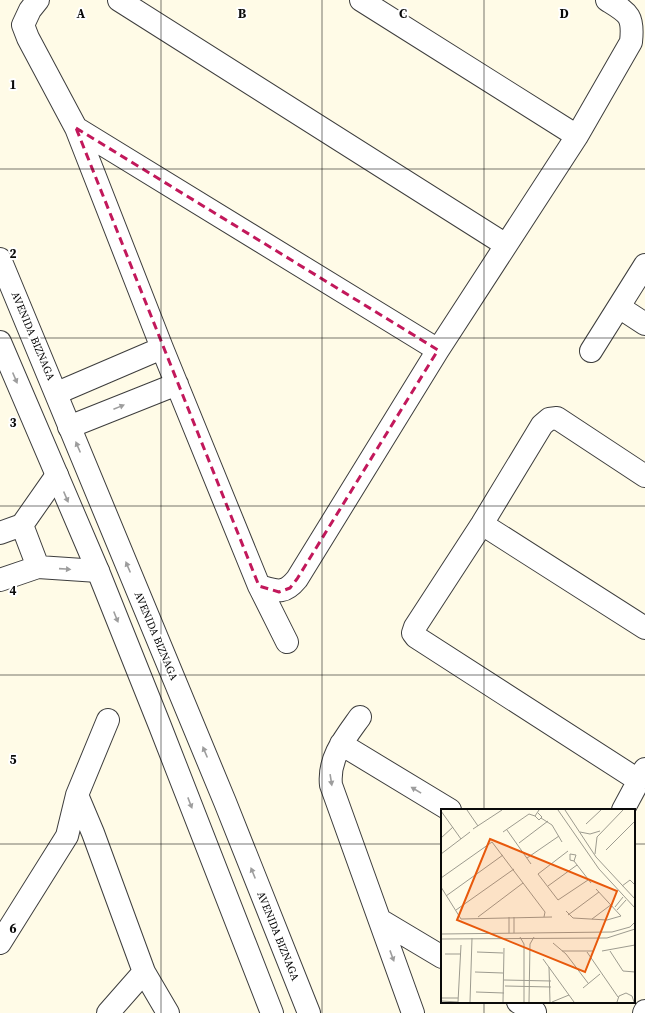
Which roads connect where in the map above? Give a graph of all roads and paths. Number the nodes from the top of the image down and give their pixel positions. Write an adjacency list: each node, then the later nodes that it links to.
1 (38, 0): 5 (street)
2 (119, 0): 7 (street)
3 (361, 0): 6 (street)
4 (606, 0): 6 (street)
5 (76, 128): 13 (street); 14 (street)
6 (576, 136): 7 (street)
7 (506, 245): 14 (street)
8 (0, 259): 17 (street, AVENIDA BIZNAGA)
9 (645, 265): 10 (street)
10 (619, 307): 11 (street); 15 (street)
11 (645, 324)
12 (0, 342): 19 (street, one-way to 19)
13 (162, 348): 16 (street); 17 (street)
14 (438, 350): 27 (street)
15 (590, 351)
16 (177, 384): 18 (street, one-way to 16); 27 (street)
17 (57, 393): 18 (street, AVENIDA BIZNAGA)
18 (69, 427): 41 (street, AVENIDA BIZNAGA, one-way to 18)
19 (57, 475): 22 (street); 25 (street, one-way to 25)
20 (645, 476): 21 (street)
21 (482, 524): 28 (street); 33 (street)
22 (22, 525): 23 (street); 24 (street)
23 (0, 533)
24 (38, 567): 25 (street, one-way to 25); 26 (street)
25 (98, 571): 44 (street, one-way to 44)
26 (0, 580)
27 (259, 586): 29 (street)
28 (645, 628)
29 (287, 642)
30 (360, 717): 32 (street)
31 (108, 720): 34 (street)
32 (341, 744): 35 (street, one-way to 32); 37 (street, one-way to 37)
33 (642, 775): 36 (street)
34 (77, 795): 38 (street); 40 (street)
35 (448, 809)
36 (624, 809)
37 (380, 920): 39 (street); 45 (street, one-way to 45)
38 (0, 943)
39 (441, 956)
40 (144, 972): 42 (street); 43 (street)
41 (305, 1012)
42 (108, 1013)
43 (168, 1013)
44 (272, 1013)
45 (413, 1013)

